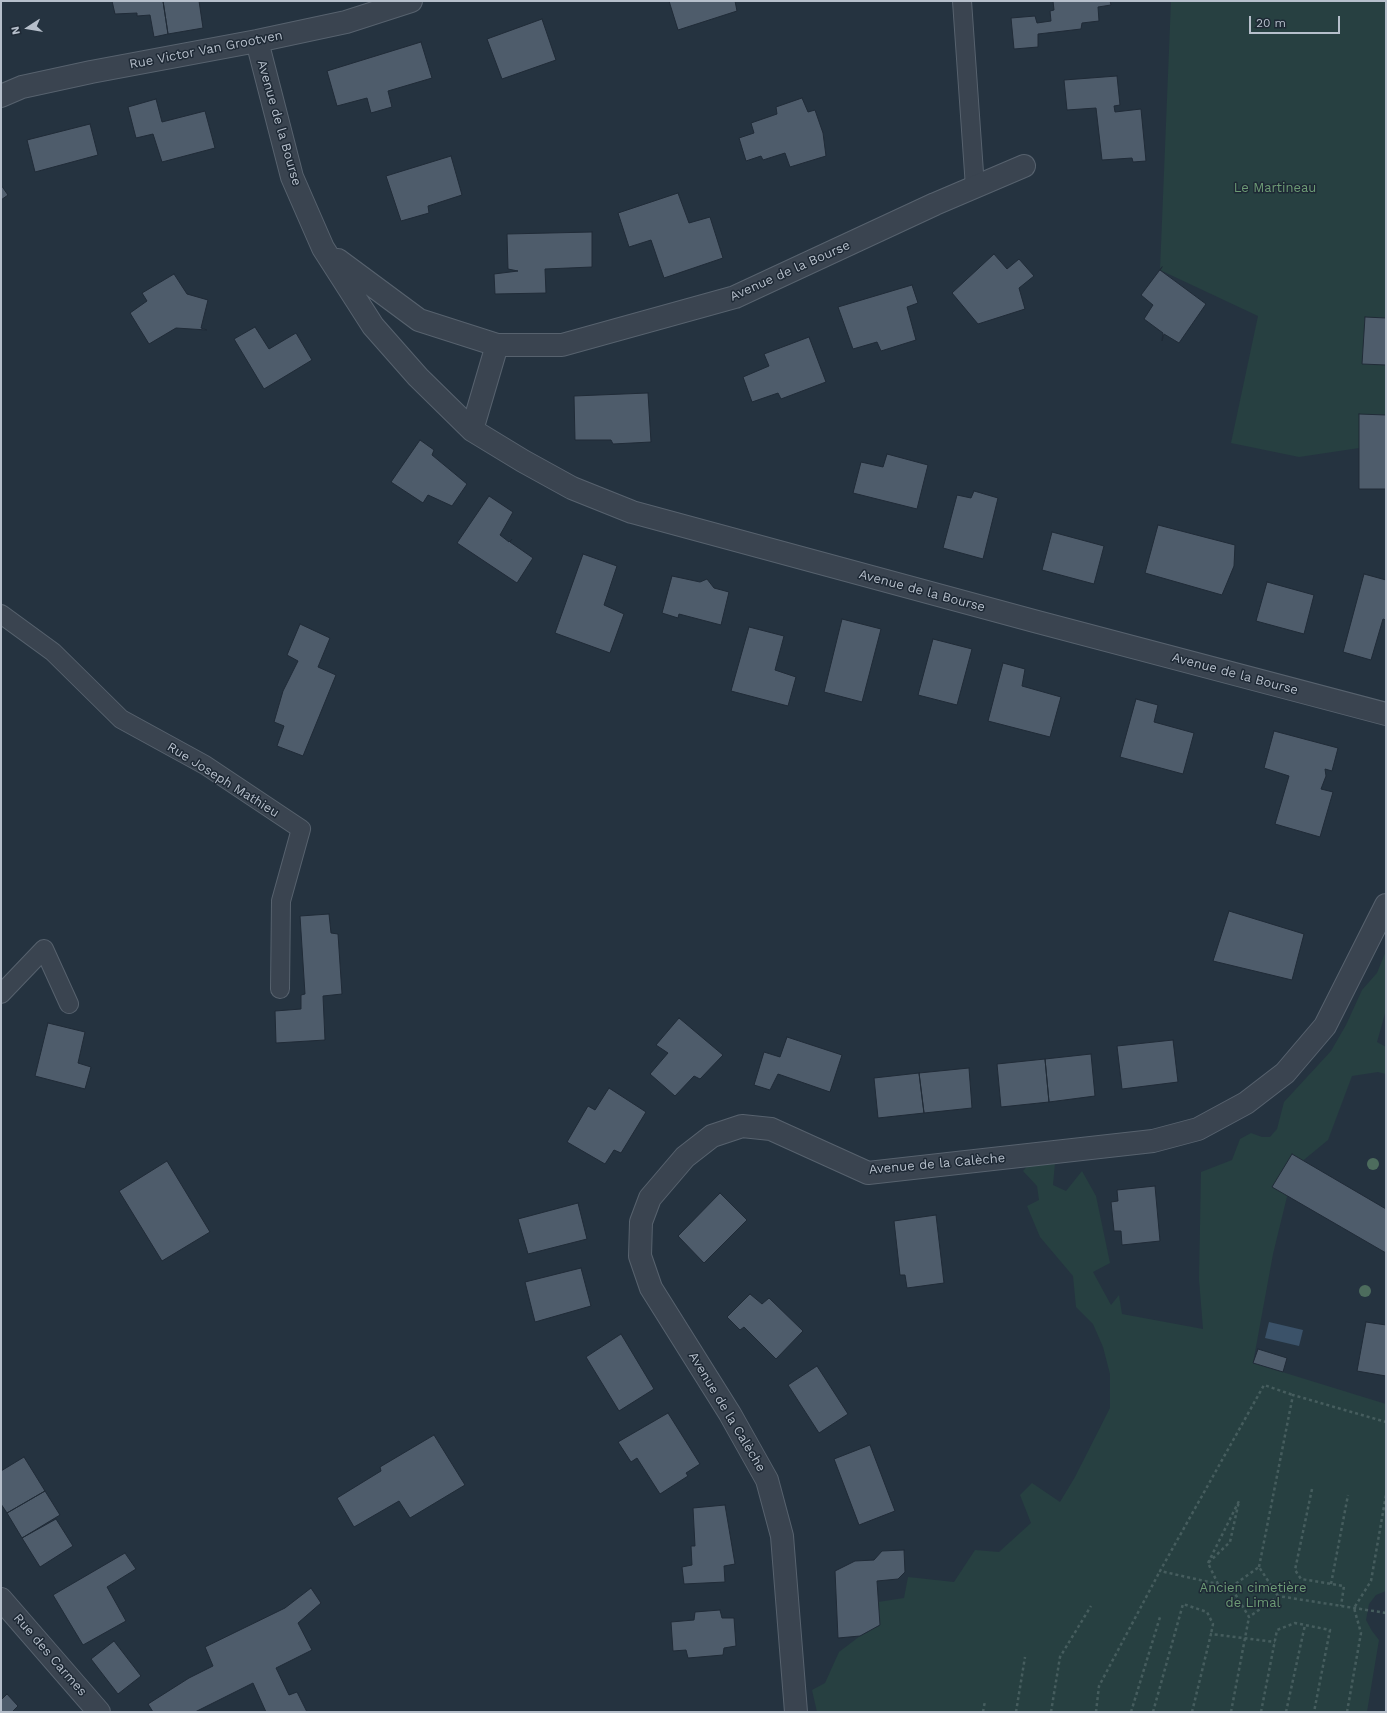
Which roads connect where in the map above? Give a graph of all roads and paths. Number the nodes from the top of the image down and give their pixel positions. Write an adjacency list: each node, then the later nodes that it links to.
1 (411, 1): 3 (street, Rue Victor Van Grootven)
2 (962, 1): 6 (lane)
3 (257, 41): 4 (street, Rue Victor Van Grootven); 7 (street, Avenue de la Bourse)
4 (1, 96)
5 (1024, 166): 6 (street, Avenue de la Bourse)
6 (975, 187): 8 (street, Avenue de la Bourse)
7 (323, 248): 8 (street, Avenue de la Bourse); 9 (street, Avenue de la Bourse)
8 (497, 346): 9 (street)
9 (472, 430): 11 (street, Avenue de la Bourse)
10 (1, 614): 13 (lane, Rue Joseph Mathieu)
11 (1386, 714)
12 (1386, 905): 42 (street, Avenue de la Calèche)
13 (280, 989)
14 (1, 994): 15 (lane)
15 (69, 1004)
16 (1293, 1394): 17 (path); 22 (path); 23 (path)
17 (1386, 1422)
18 (1312, 1489): 25 (path)
19 (1348, 1495): 25 (path)
20 (1386, 1495): 31 (path)
21 (1208, 1563): 21 (path); 24 (path)
22 (1259, 1567): 26 (path); 27 (path)
23 (1160, 1572): 24 (path); 46 (path)
24 (1218, 1584): 26 (path)
25 (1331, 1584): 30 (path)
26 (1231, 1587): 34 (path)
27 (1278, 1596): 30 (path); 34 (path)
28 (1, 1599): 41 (street, Rue des Carmes)
29 (1091, 1606): 45 (path)
30 (1341, 1606): 31 (path)
31 (1354, 1608): 32 (path); 54 (path)
32 (1386, 1613)
33 (1160, 1617): 47 (path)
34 (1249, 1618): 37 (path)
35 (1305, 1625): 38 (path); 52 (path); 53 (path)
36 (1211, 1634): 37 (path); 48 (path); 49 (path)
37 (1245, 1639): 38 (path); 50 (path)
38 (1275, 1642): 51 (path)
39 (1025, 1657): 44 (path)
40 (985, 1700): 43 (path)
41 (99, 1712)
42 (796, 1712)
43 (983, 1712)
44 (1016, 1712)
45 (1051, 1712)
46 (1096, 1712)
47 (1131, 1712)
48 (1153, 1712)
49 (1192, 1712)
50 (1231, 1712)
51 (1262, 1712)
52 (1286, 1712)
53 (1314, 1712)
54 (1347, 1712)

